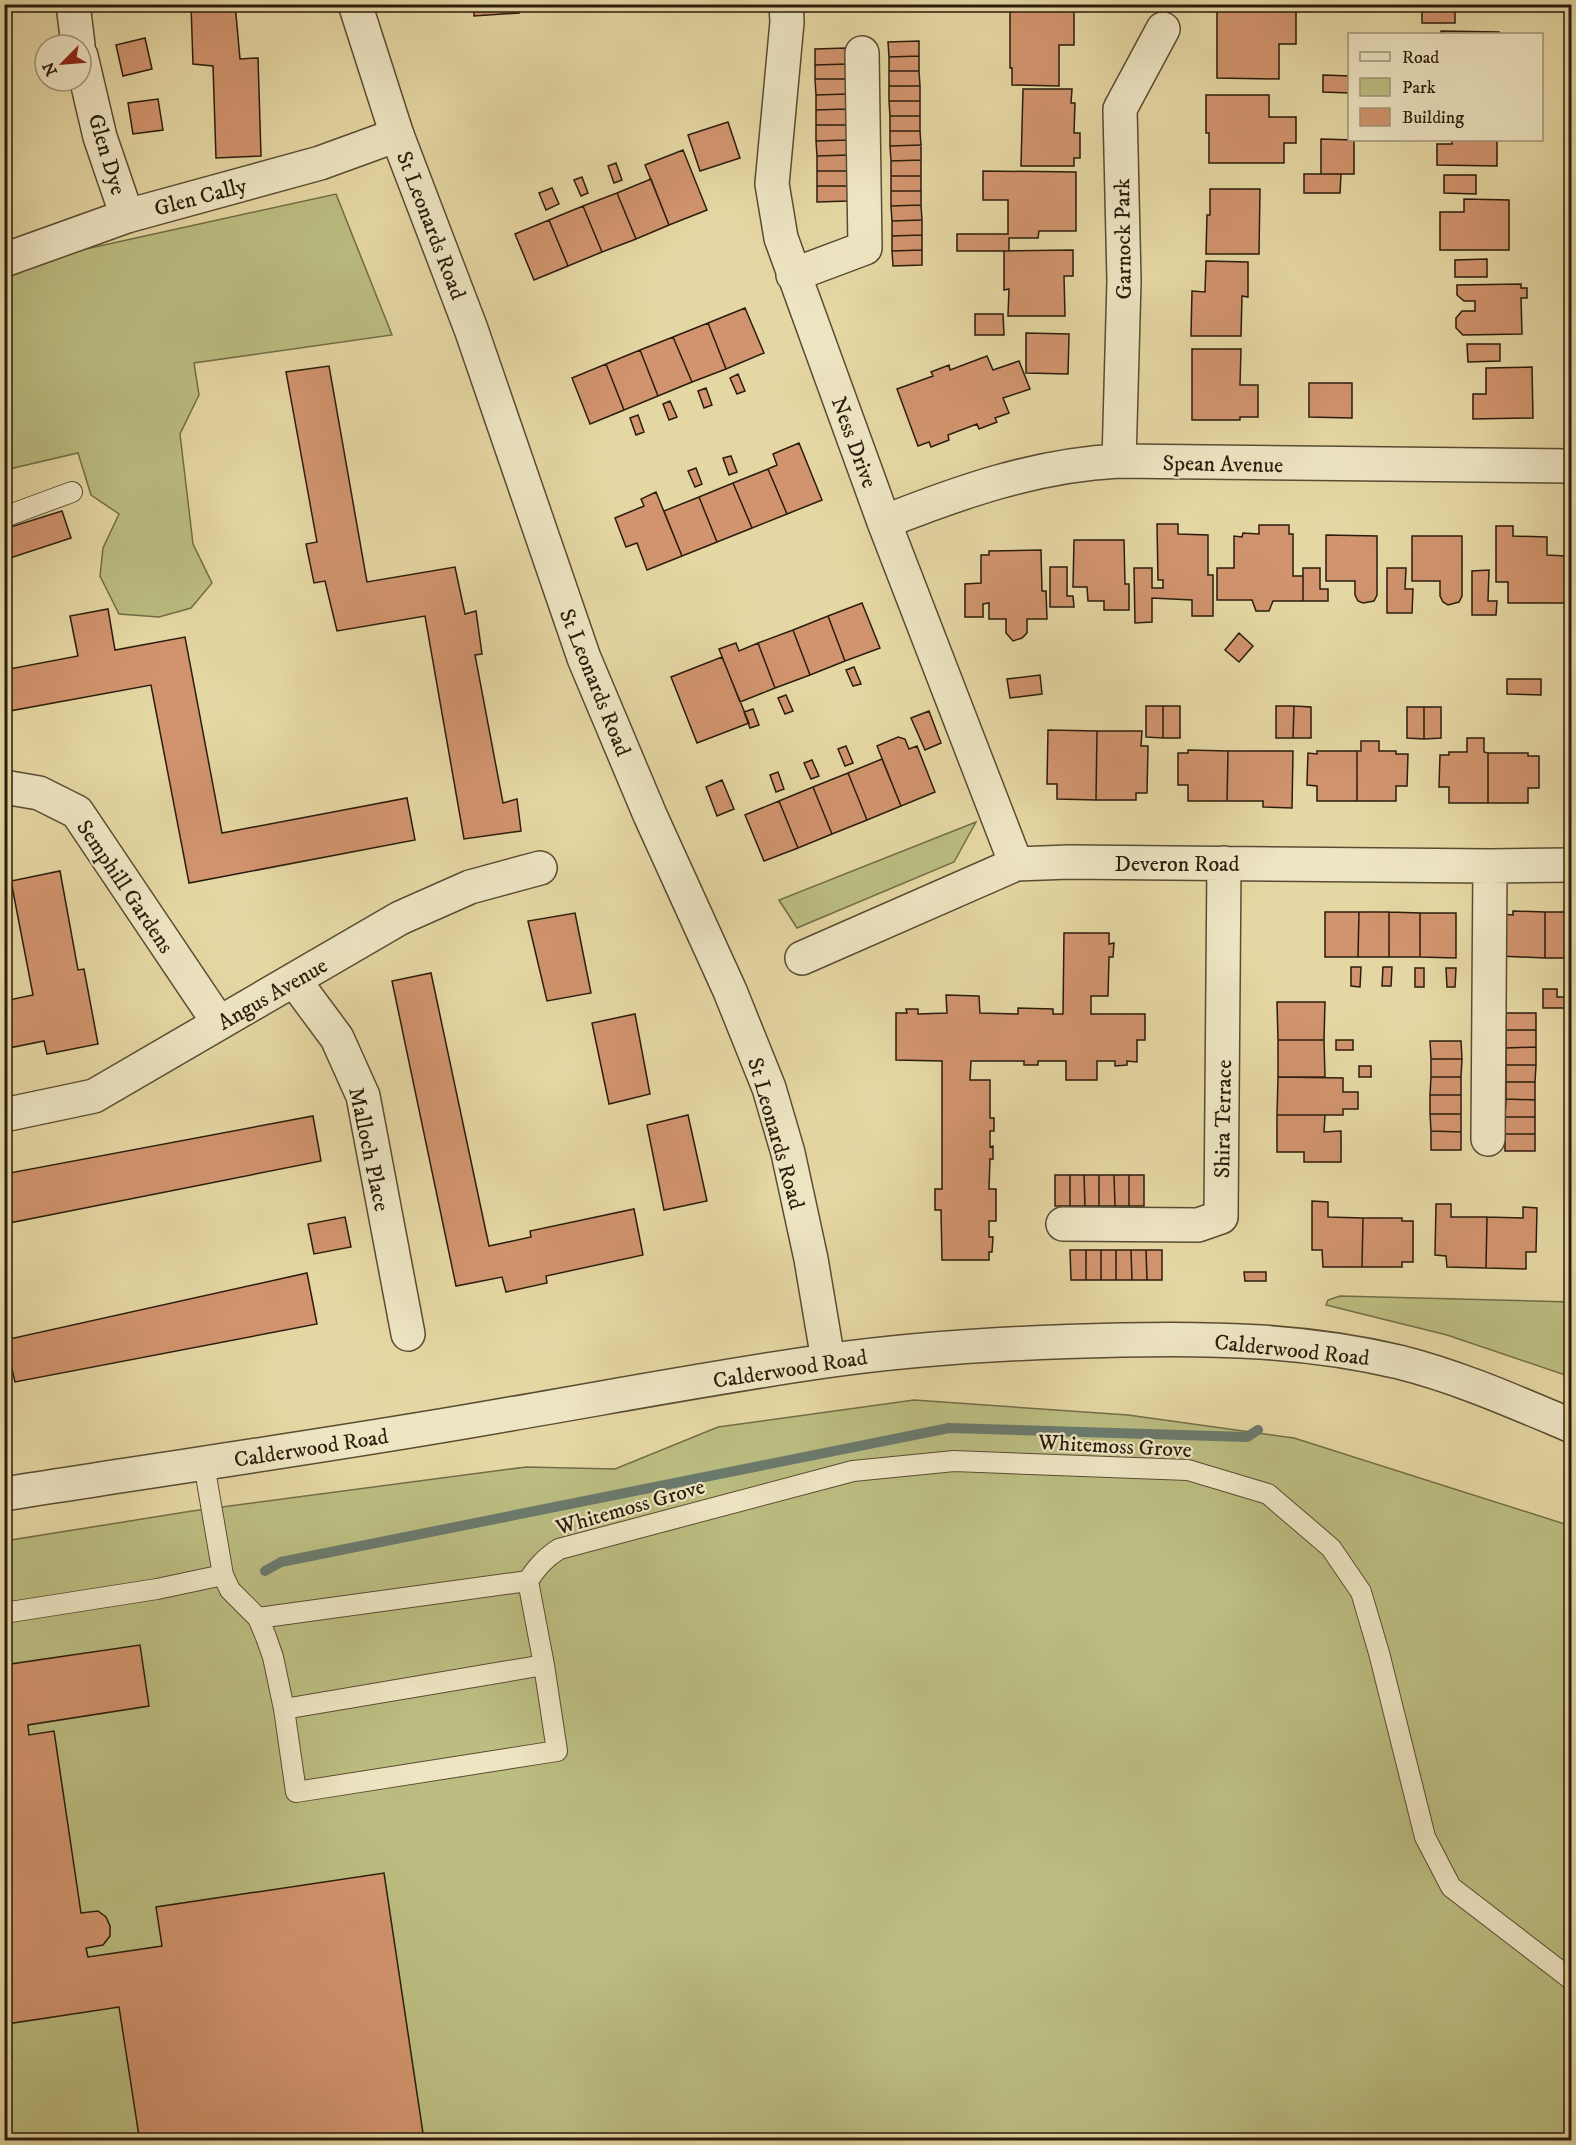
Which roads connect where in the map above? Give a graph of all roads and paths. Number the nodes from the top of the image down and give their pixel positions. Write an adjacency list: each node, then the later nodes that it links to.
1 (73, 4): 5 (street)
2 (355, 4): 8 (street, St Leonards Road)
3 (786, 4): 11 (street, Ness Drive)
4 (1163, 28): 12 (street, Garnock Park)
5 (77, 33)
6 (862, 53): 11 (street)
7 (90, 93): 9 (street, Glen Dye)
8 (397, 135): 9 (street, Glen Cally); 30 (street, St Leonards Road)
9 (128, 216): 10 (street, Glen Cally)
10 (4, 260)
11 (793, 275): 16 (street, Ness Drive)
12 (1119, 461): 13 (street, Spean Avenue); 16 (street, Spean Avenue)
13 (1572, 466)
14 (72, 492): 15 (lane)
15 (4, 517)
16 (884, 522): 19 (street, Ness Drive)
17 (4, 787): 25 (street, Semphill Gardens)
18 (1224, 863): 19 (street, Deveron Road); 21 (street, Deveron Road); 28 (street, Shira Terrace)
19 (1016, 864): 23 (street, Deveron Road)
20 (1572, 865): 21 (street, Deveron Road)
21 (1490, 866): 27 (street)
22 (540, 868): 24 (street, Angus Avenue)
23 (802, 958)
24 (294, 980): 25 (street, Angus Avenue); 29 (street, Malloch Place)
25 (219, 1023): 26 (street, Angus Avenue)
26 (4, 1115)
27 (1488, 1139)
28 (1063, 1224)
29 (408, 1334)
30 (828, 1360): 31 (street, Calderwood Road); 32 (street, Calderwood Road)
31 (1572, 1426)
32 (204, 1464): 33 (street, Calderwood Road); 34 (lane)
33 (4, 1494)
34 (223, 1575): 36 (lane); 37 (lane)
35 (528, 1581): 37 (lane); 38 (lane); 40 (lane, Whitemoss Grove)
36 (4, 1613)
37 (258, 1618): 39 (lane)
38 (544, 1665): 39 (lane); 39 (lane)
39 (284, 1709)
40 (1572, 1980)

